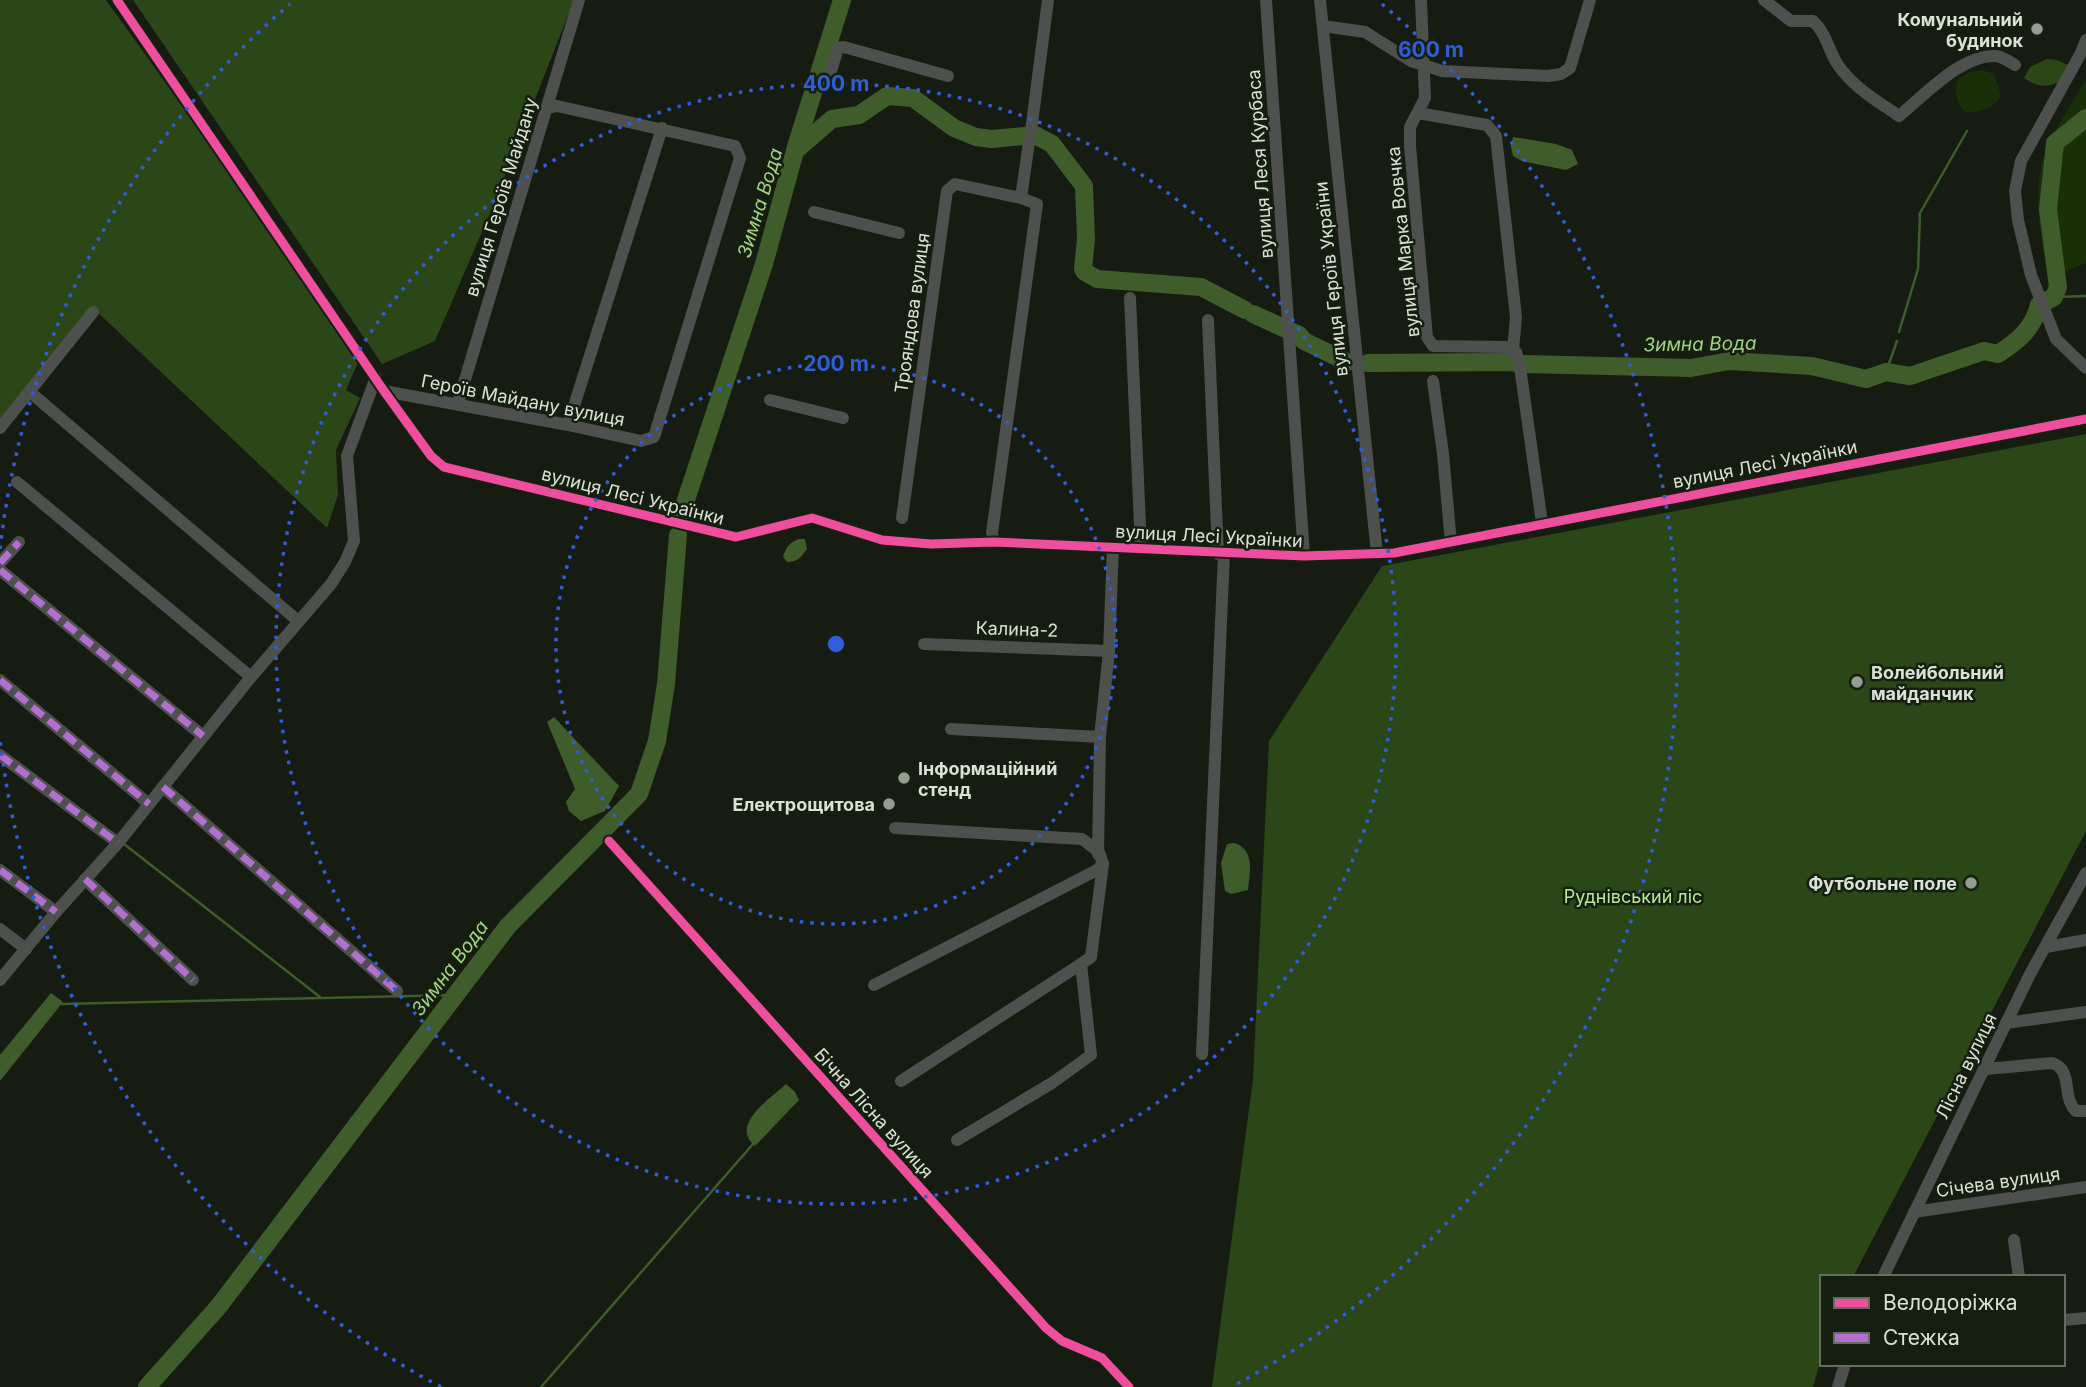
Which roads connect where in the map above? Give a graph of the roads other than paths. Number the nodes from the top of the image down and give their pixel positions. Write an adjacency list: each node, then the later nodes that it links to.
1 (117, 0): 27 (street, вулиця Лесі Українки)
2 (579, 0): 16 (street, вулиця Героїв Майдану)
3 (1048, 0): 19 (street)
4 (1266, 0): 47 (street, вулиця Леся Курбаса)
5 (1320, 0): 9 (street, вулиця Героїв України)
6 (1421, 0): 13 (street, вулиця Марка Вовчка)
7 (1590, 0): 13 (street)
8 (1764, 0): 12 (street)
9 (1323, 26): 13 (street); 46 (street, вулиця Героїв України)
10 (2086, 40): 11 (street)
11 (2084, 53): 26 (street)
12 (2015, 65)
13 (1424, 67): 17 (street, вулиця Марка Вовчка)
14 (831, 71): 15 (street)
15 (948, 76)
16 (546, 107): 18 (street); 32 (street, вулиця Героїв Майдану)
17 (1418, 113): 25 (street); 25 (street, вулиця Марка Вовчка)
18 (662, 128): 35 (street); 35 (street, Героїв Майдану вулиця)
19 (1021, 198): 38 (street, Трояндова вулиця); 41 (street)
20 (814, 212): 21 (street)
21 (900, 233)
22 (1130, 298): 44 (street)
23 (93, 313): 29 (street)
24 (1208, 320): 45 (street)
25 (1513, 350): 39 (street)
26 (2086, 369)
27 (376, 377): 30 (street, вулиця Лесі Українки); 50 (street)
28 (1433, 381): 42 (street)
29 (30, 391): 36 (street); 50 (street)
30 (384, 391): 32 (street, Героїв Майдану вулиця); 41 (street, вулиця Лесі Українки)
31 (770, 400): 33 (street)
32 (457, 403): 35 (street, Героїв Майдану вулиця)
33 (843, 418)
34 (2086, 419): 39 (street, вулиця Лесі Українки)
35 (568, 425)
36 (0, 428)
37 (17, 482): 53 (street)
38 (902, 518)
39 (1542, 523): 42 (street, вулиця Лесі Українки)
40 (19, 542): 48 (street)
41 (994, 542): 43 (street, вулиця Лесі Українки)
42 (1451, 543): 46 (street, вулиця Лесі Українки)
43 (1113, 547): 44 (street, вулиця Лесі Українки); 52 (street)
44 (1141, 548): 45 (street, вулиця Лесі Українки)
45 (1221, 554): 47 (street, вулиця Лесі Українки); 80 (street)
46 (1377, 554): 47 (street, вулиця Лесі Українки)
47 (1304, 556)
48 (0, 563)
49 (0, 570): 56 (street)
50 (297, 620): 53 (street)
51 (924, 644): 52 (street, Калина-2)
52 (1109, 651): 57 (street)
53 (251, 677): 56 (street)
54 (0, 680): 60 (street)
55 (951, 729): 57 (street)
56 (203, 736): 59 (street)
57 (1100, 737): 64 (street)
58 (0, 755): 63 (street)
59 (163, 787): 60 (street); 77 (street)
60 (149, 804): 63 (street)
61 (895, 828): 64 (street)
62 (608, 841): 93 (street, Бічна Лісна вулиця)
63 (118, 843): 67 (street)
64 (1099, 862): 73 (street); 76 (street)
65 (0, 870): 68 (street)
66 (2085, 876): 71 (street, Лісна вулиця)
67 (85, 879): 68 (street); 75 (street)
68 (56, 912): 72 (street)
69 (0, 929): 72 (street)
70 (2086, 940): 71 (street)
71 (2046, 947): 79 (street, Лісна вулиця)
72 (26, 949): 74 (street)
73 (1081, 964): 82 (street); 84 (street)
74 (0, 980)
75 (192, 980)
76 (874, 985)
77 (397, 991)
78 (2086, 1012): 79 (street)
79 (2007, 1023): 81 (street, Лісна вулиця)
80 (1202, 1054)
81 (1986, 1069): 83 (street); 86 (street, Лісна вулиця)
82 (901, 1081)
83 (2086, 1111)
84 (957, 1140)
85 (2086, 1187): 86 (street, Січева вулиця)
86 (1914, 1212): 88 (street, Лісна вулиця)
87 (2014, 1240): 89 (street)
88 (1884, 1275)
89 (2019, 1275)
90 (2086, 1318): 91 (street)
91 (2065, 1320)
92 (1844, 1366): 94 (street)
93 (1129, 1387)
94 (1838, 1387)

